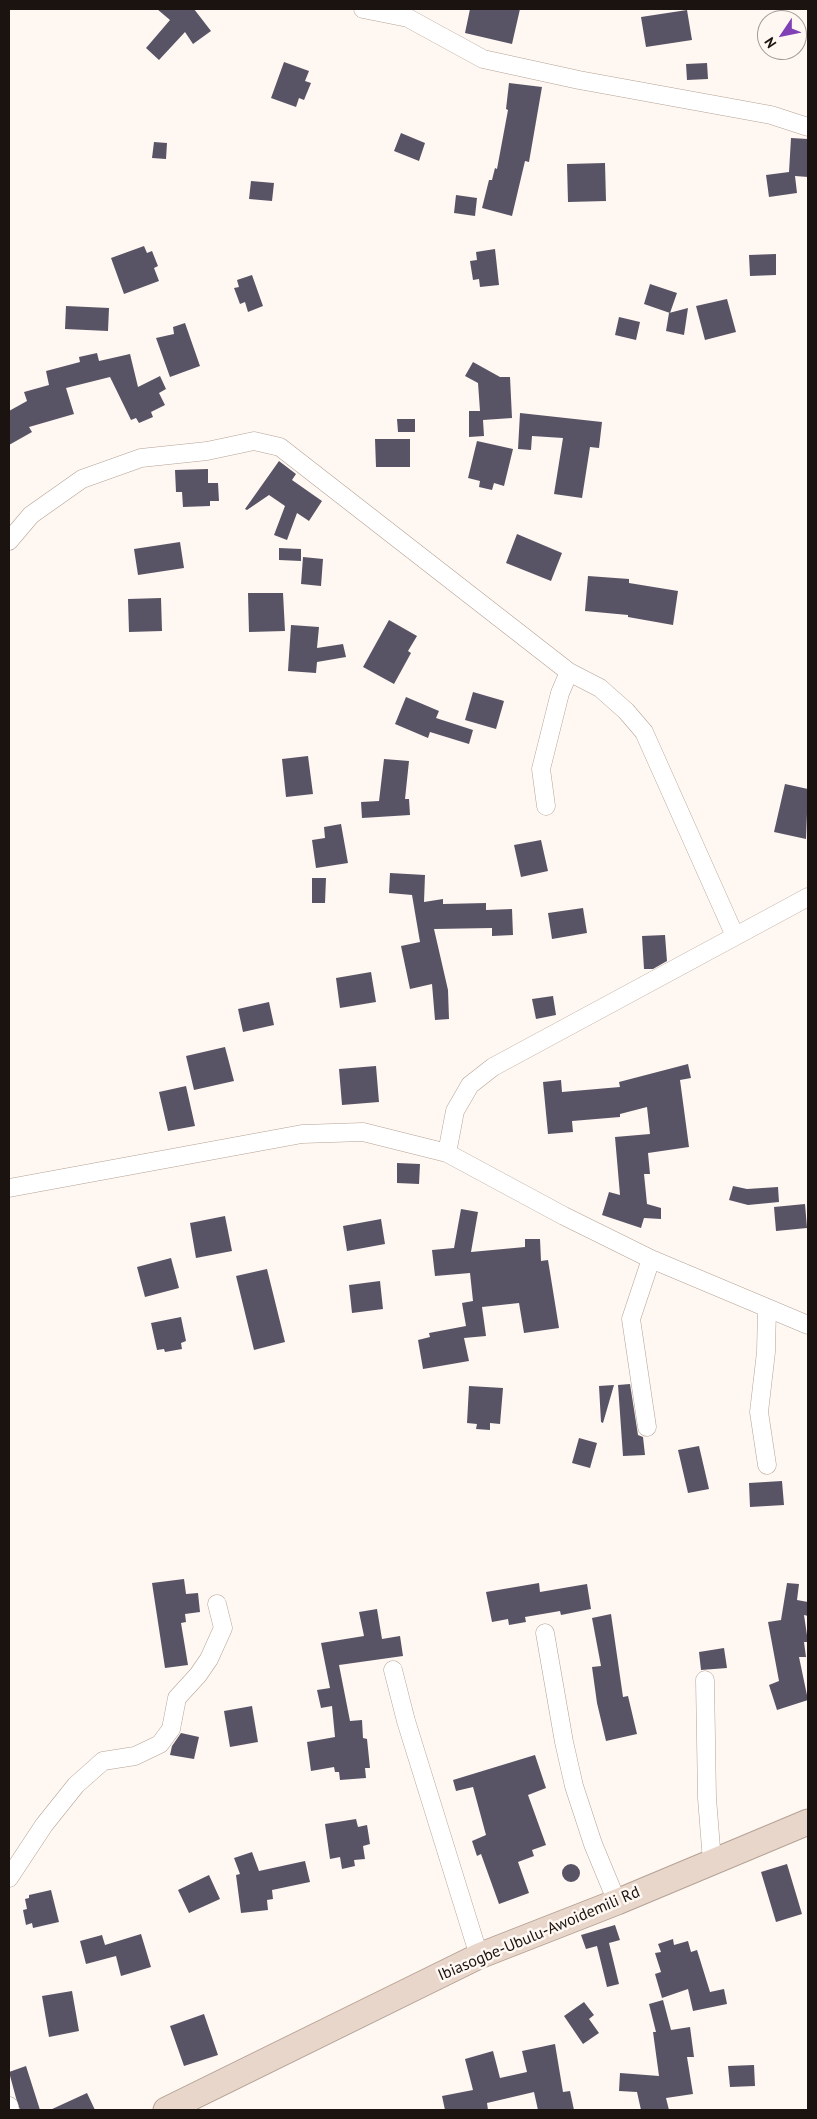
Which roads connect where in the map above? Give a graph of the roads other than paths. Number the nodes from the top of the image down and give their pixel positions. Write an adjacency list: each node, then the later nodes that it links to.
1 (363, 9): 2 (street)
2 (410, 13): 3 (street)
3 (808, 127)
4 (9, 541): 5 (street)
5 (569, 672): 6 (street); 8 (street)
6 (546, 806)
7 (808, 897): 8 (street)
8 (736, 936): 9 (street)
9 (447, 1153): 10 (street); 11 (street)
10 (9, 1188)
11 (651, 1259): 12 (street); 14 (street)
12 (767, 1308): 13 (street); 15 (street)
13 (808, 1325)
14 (647, 1427)
15 (767, 1465)
16 (216, 1604): 22 (street)
17 (546, 1633): 23 (street)
18 (392, 1670): 24 (street)
19 (705, 1680): 21 (street)
20 (808, 1822): 21 (street, Ibiasogbe-Ubulu-Awoidemili Rd)
21 (712, 1861): 23 (street, Ibiasogbe-Ubulu-Awoidemili Rd)
22 (9, 1878)
23 (617, 1902): 24 (street, Ibiasogbe-Ubulu-Awoidemili Rd)
24 (479, 1956): 27 (street, Ibiasogbe-Ubulu-Awoidemili Rd)
25 (9, 2106): 26 (street)
26 (10, 2110)
27 (166, 2110)

